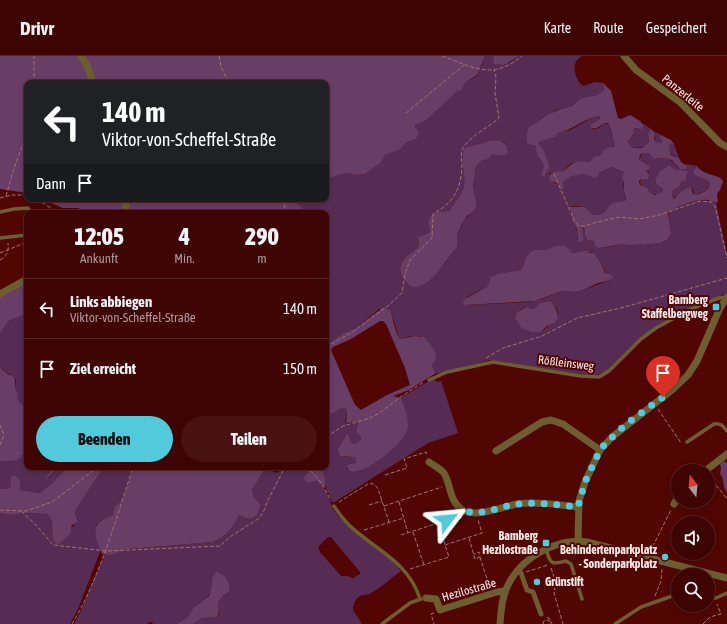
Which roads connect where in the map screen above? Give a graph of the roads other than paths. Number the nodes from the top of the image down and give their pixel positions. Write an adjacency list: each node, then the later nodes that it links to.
1 (81, 56): 3 (street)
2 (624, 56): 4 (street, Panzerleite)
3 (92, 80)
4 (727, 148)
5 (29, 210): 6 (lane)
6 (0, 212)
7 (24, 235): 8 (lane)
8 (0, 238)
9 (24, 281): 10 (street)
10 (0, 294)
11 (727, 297): 12 (lane, Rößleinsweg); 15 (street)
12 (429, 380)
13 (727, 431): 14 (lane)
14 (687, 442)
15 (600, 450): 16 (street); 21 (street)
16 (496, 451)
17 (727, 454): 19 (street)
18 (429, 462): 21 (street)
19 (714, 464)
20 (334, 506): 30 (lane)
21 (578, 507): 22 (street)
22 (578, 541): 23 (street); 25 (street)
23 (546, 549): 24 (street); 31 (lane)
24 (520, 572): 26 (street); 32 (street)
25 (727, 578)
26 (505, 591): 30 (street, Hezilostraße); 34 (street)
27 (727, 593): 29 (lane)
28 (671, 596): 35 (lane)
29 (715, 598)
30 (423, 599): 33 (lane)
31 (582, 599)
32 (540, 614)
33 (382, 624)
34 (500, 624)
35 (615, 624)

